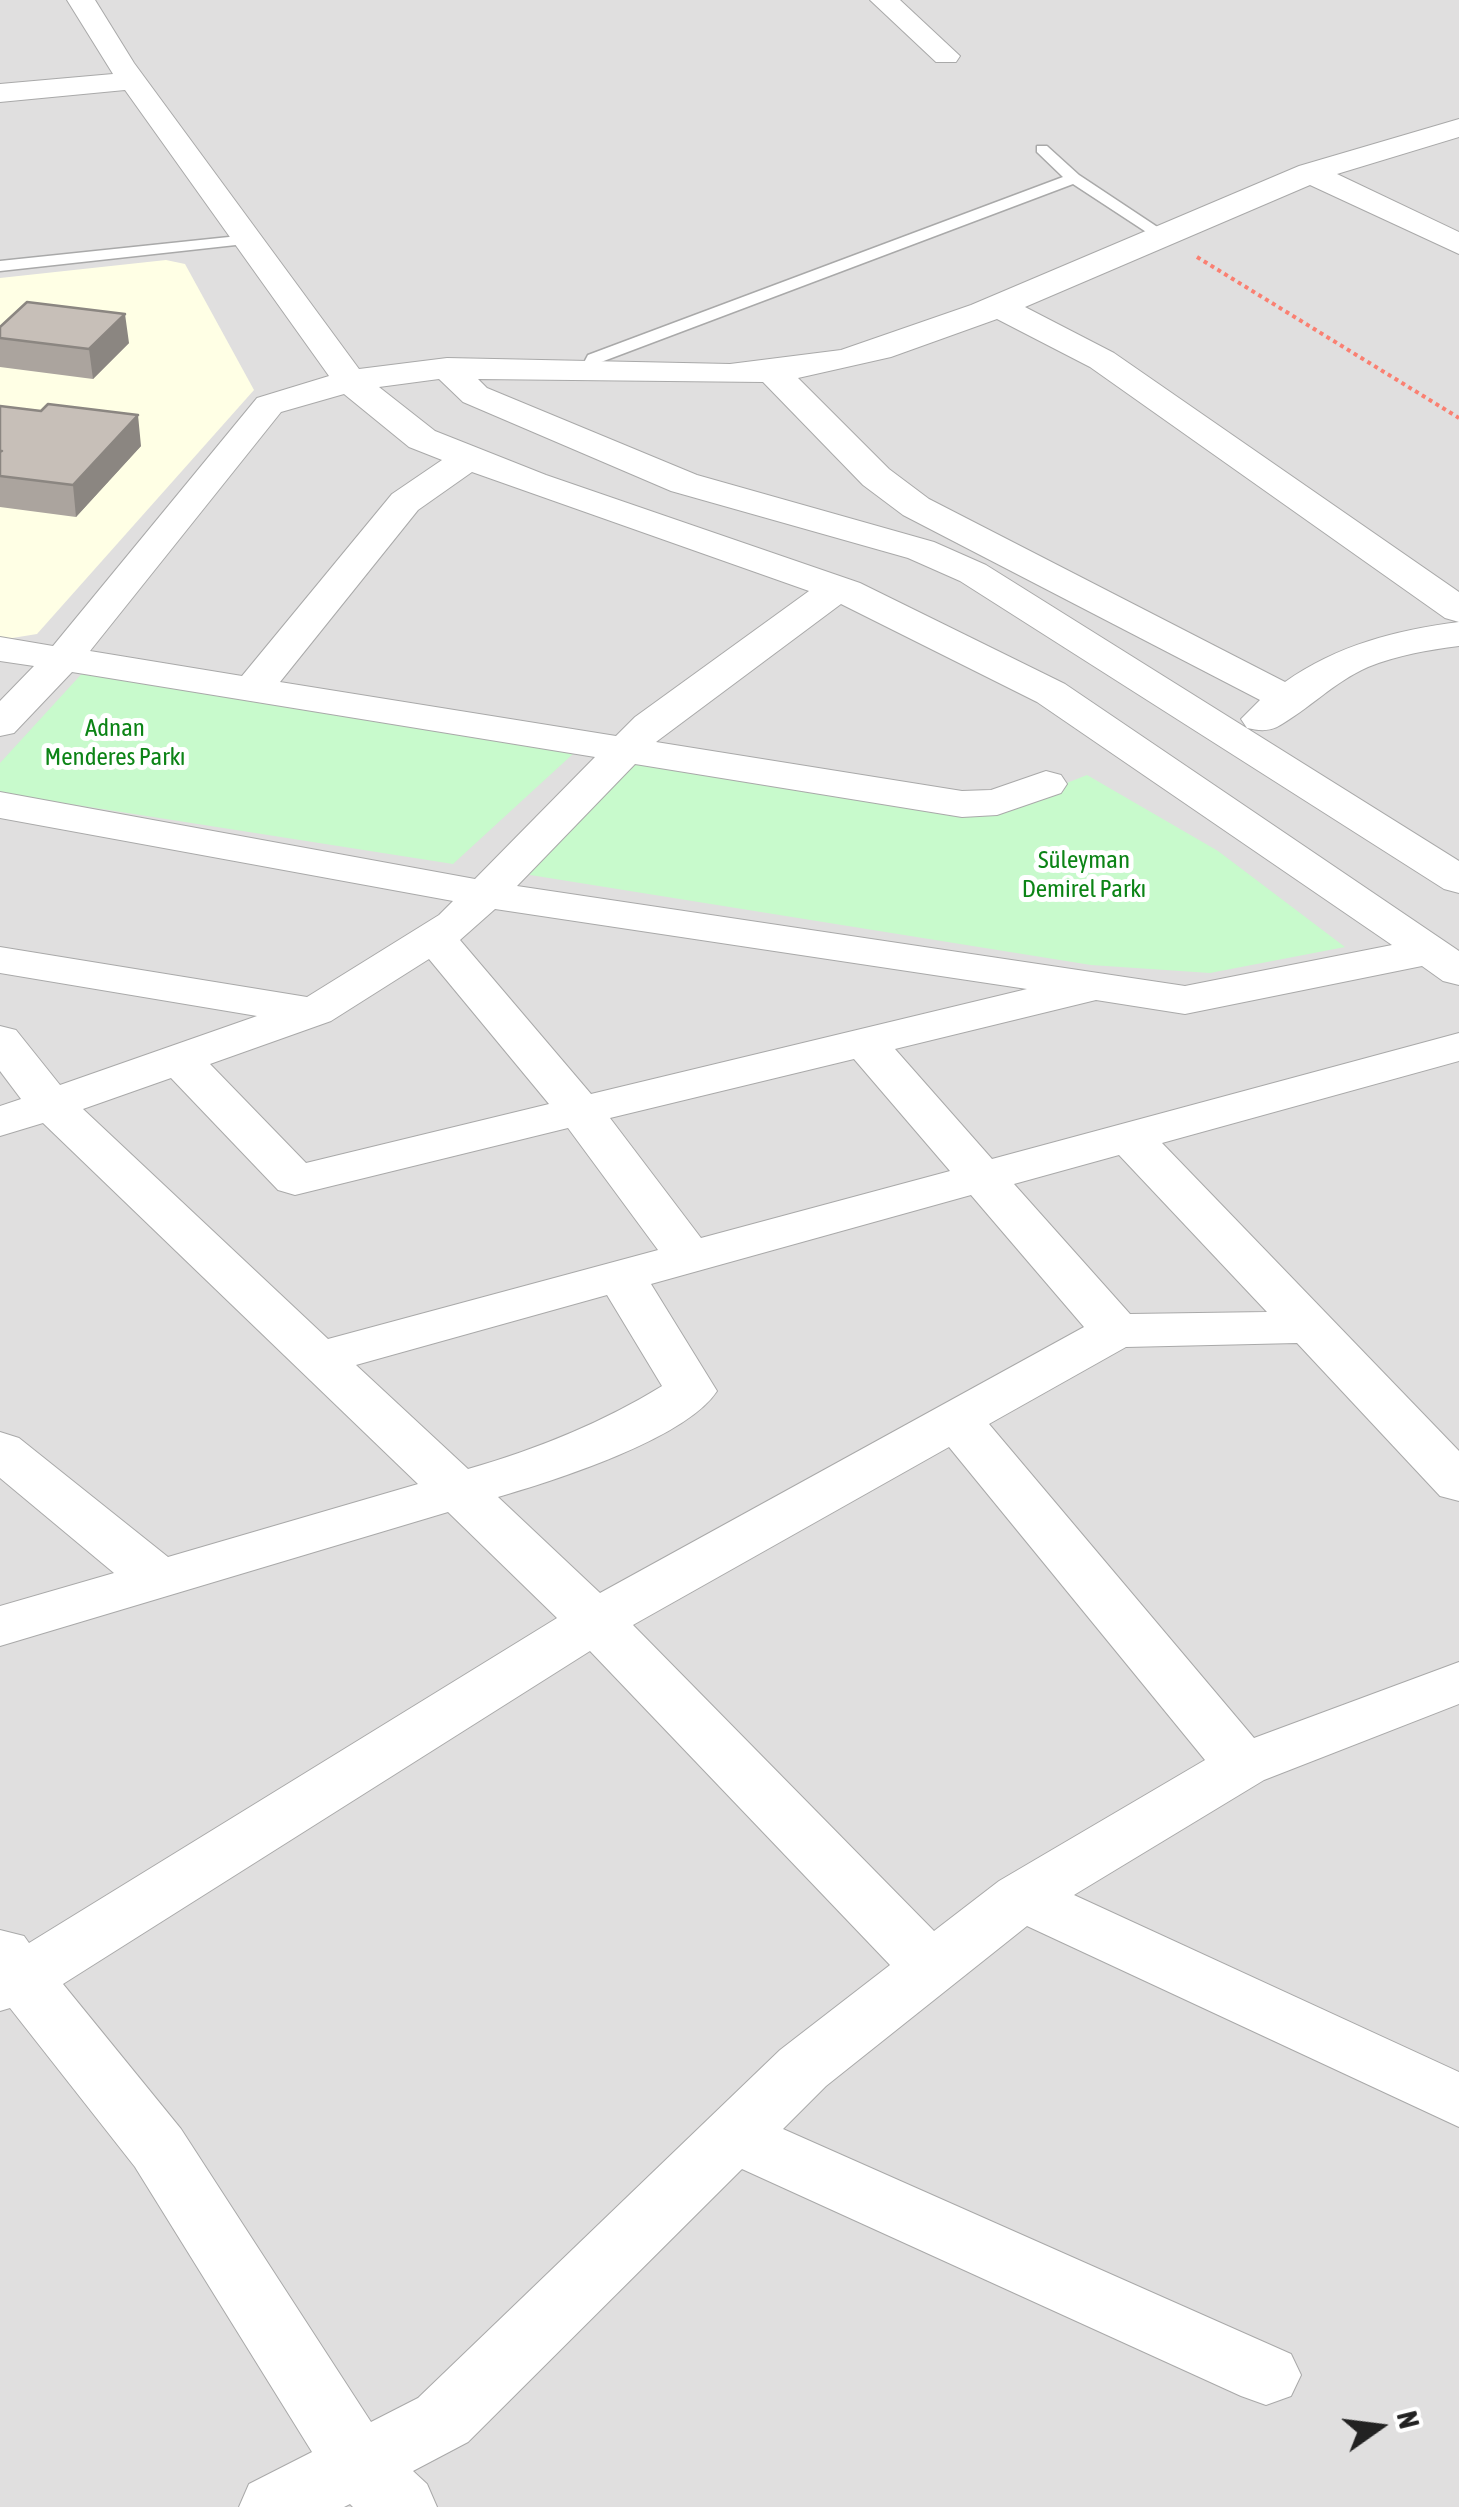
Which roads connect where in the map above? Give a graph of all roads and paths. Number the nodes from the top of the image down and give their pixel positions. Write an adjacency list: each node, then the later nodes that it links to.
1 (81, 0): 4 (street)
2 (884, 0): 3 (street)
3 (946, 56)
4 (132, 81): 5 (street); 11 (street)
5 (0, 93)
6 (1459, 128): 8 (street)
7 (1042, 148): 9 (lane)
8 (1310, 174): 10 (street); 12 (street)
9 (1074, 178): 10 (lane); 16 (lane)
10 (1166, 238): 14 (street); 19 (path)
11 (248, 240): 13 (lane); 18 (street)
12 (1459, 244)
13 (0, 266)
14 (998, 306): 17 (street); 24 (street)
15 (447, 368): 16 (street); 18 (street); 22 (street)
16 (588, 372): 17 (street)
17 (774, 373): 21 (street)
18 (350, 381): 20 (street); 27 (street)
19 (1459, 418)
20 (468, 458): 23 (street); 28 (street)
21 (916, 507): 22 (street); 29 (street)
22 (859, 535): 31 (street)
23 (838, 588): 32 (street); 33 (street)
24 (1459, 610)
25 (1459, 634): 29 (street)
26 (0, 649): 27 (street)
27 (63, 659): 28 (street); 30 (street)
28 (252, 690): 32 (street)
29 (1286, 698): 31 (street)
30 (0, 724)
31 (1238, 738): 33 (street); 36 (street)
32 (626, 750): 34 (street); 37 (street)
33 (1174, 776): 40 (street)
34 (1046, 784)
35 (0, 805): 37 (street)
36 (1459, 880)
37 (485, 894): 38 (street); 41 (street)
38 (434, 937): 42 (street); 48 (street)
39 (0, 960): 42 (street)
40 (1444, 961): 41 (street)
41 (1096, 986): 44 (street)
42 (315, 1011): 46 (street)
43 (0, 1040): 47 (street)
44 (864, 1042): 48 (street); 51 (street)
45 (1459, 1047): 50 (street)
46 (179, 1059): 47 (street); 48 (street)
47 (50, 1104): 49 (street); 56 (street)
48 (580, 1111): 52 (street)
49 (0, 1122)
50 (1129, 1138): 51 (street); 54 (street)
51 (979, 1178): 52 (street); 55 (street)
52 (689, 1257): 53 (street)
53 (620, 1276): 56 (street); 60 (street)
54 (1310, 1327): 55 (street); 59 (street)
55 (1116, 1331): 57 (street)
56 (320, 1358): 60 (street)
57 (956, 1420): 62 (street); 65 (street)
58 (0, 1450): 61 (street)
59 (1459, 1483)
60 (458, 1489): 61 (street); 62 (street)
61 (158, 1579): 63 (street)
62 (595, 1620): 67 (street); 68 (street)
63 (0, 1626)
64 (1459, 1682): 65 (street)
65 (1243, 1764): 66 (street)
66 (1021, 1897): 67 (street); 69 (street)
67 (931, 1967): 70 (street)
68 (7, 1972): 72 (street)
69 (1459, 2101)
70 (732, 2136): 71 (street); 72 (street)
71 (1266, 2375)
72 (380, 2486): 73 (street)
73 (274, 2507)

